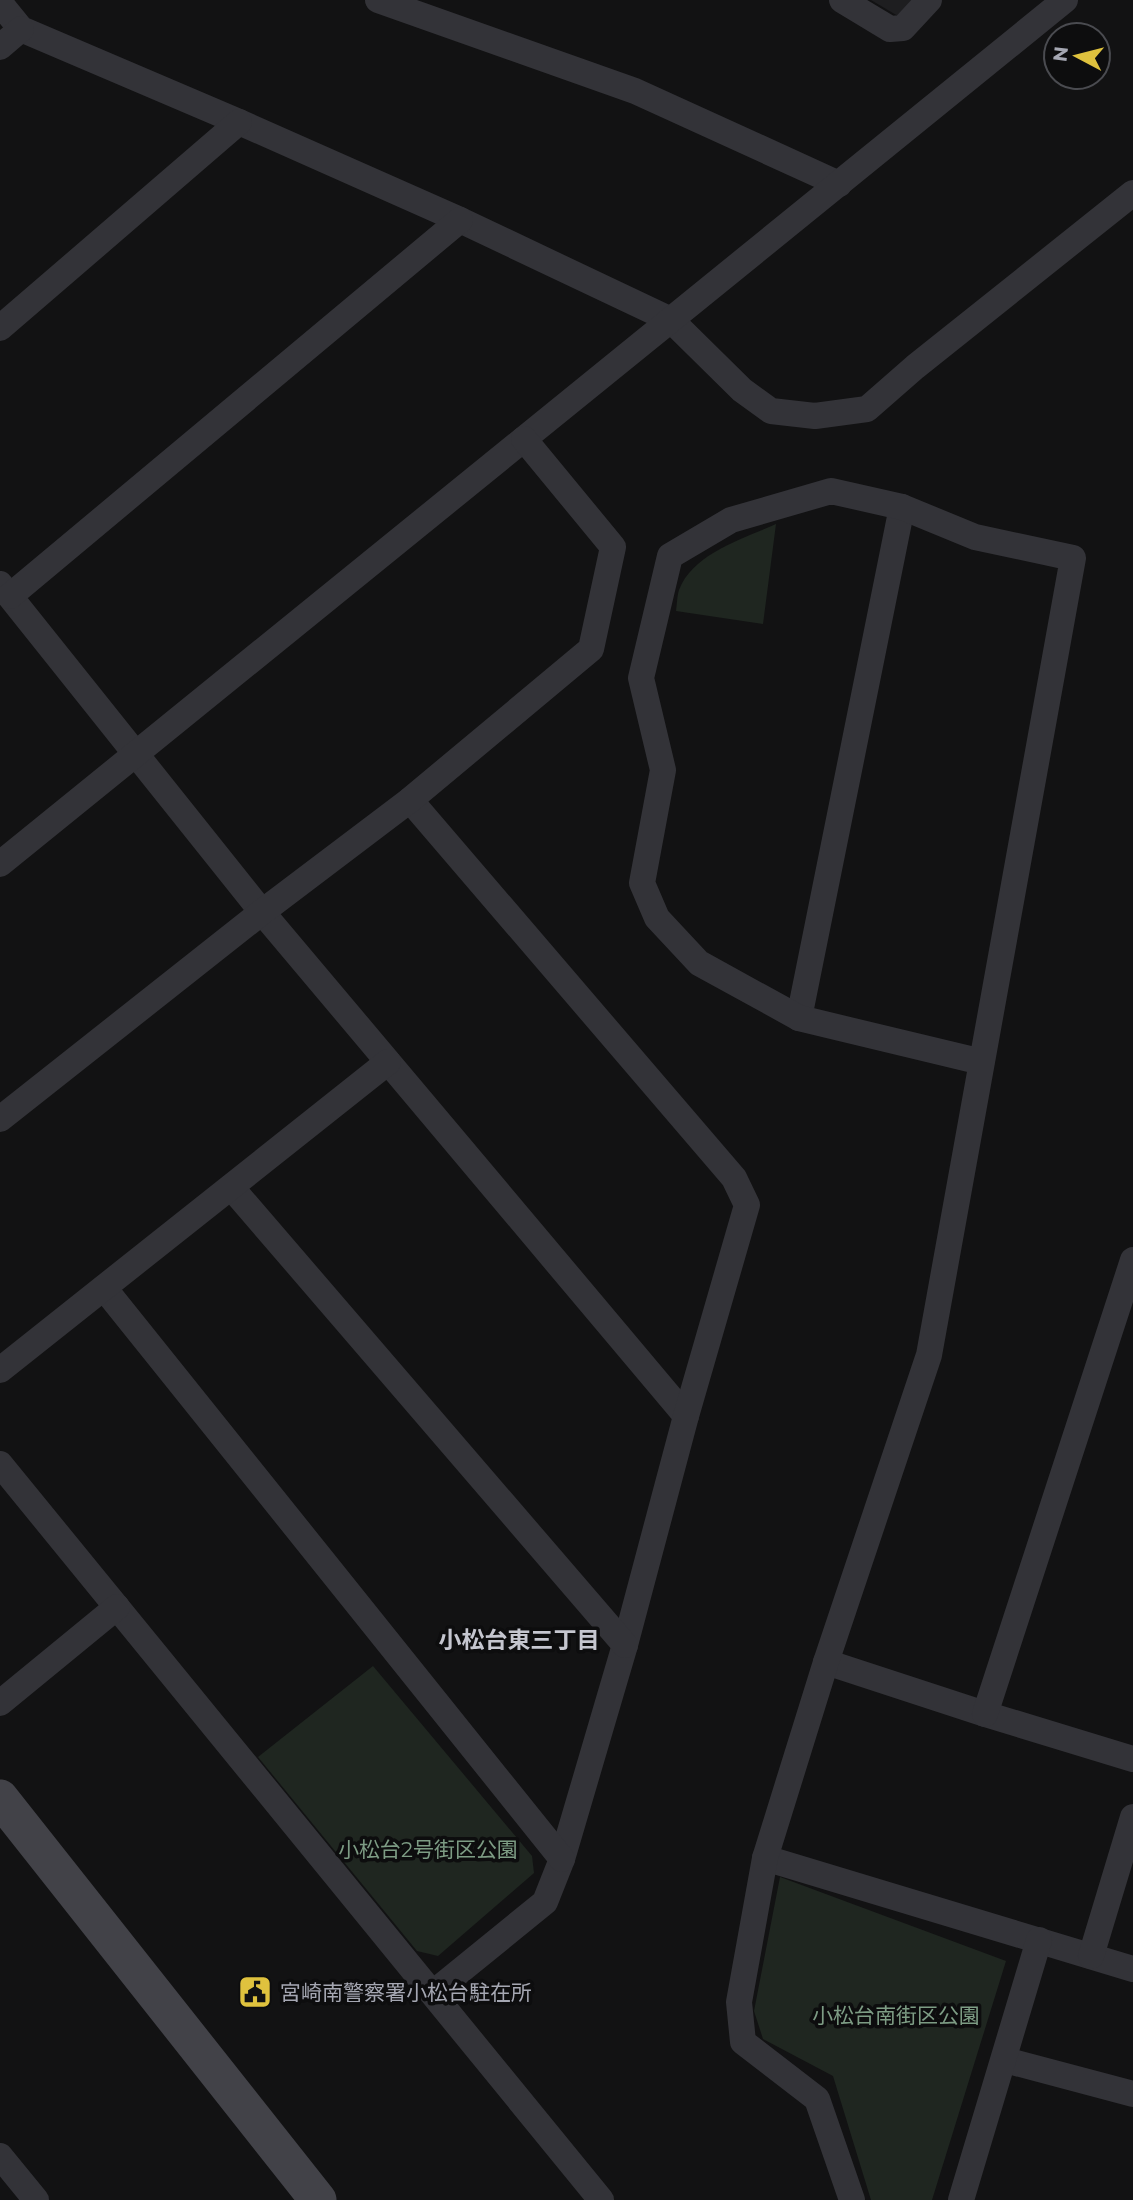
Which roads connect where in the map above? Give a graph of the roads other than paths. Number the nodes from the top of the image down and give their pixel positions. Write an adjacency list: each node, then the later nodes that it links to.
1 (378, 0): 9 (street)
2 (842, 0): 3 (street)
3 (929, 0)
4 (1065, 0): 9 (street)
5 (0, 3): 6 (street)
6 (22, 29): 7 (street); 8 (street)
7 (0, 47)
8 (239, 122): 11 (street); 13 (street)
9 (839, 184): 12 (street)
10 (1133, 193): 12 (street)
11 (460, 220): 12 (street); 16 (street)
12 (671, 320): 14 (street)
13 (0, 328)
14 (524, 439): 17 (street); 18 (street)
15 (902, 507): 21 (street); 21 (street); 23 (street)
16 (5, 590): 17 (street)
17 (135, 754): 19 (street); 20 (street)
18 (410, 800): 20 (street); 29 (street)
19 (0, 864)
20 (262, 912): 22 (street); 24 (street)
21 (799, 1018): 23 (street)
22 (388, 1062): 25 (street); 29 (street)
23 (982, 1062): 33 (street)
24 (0, 1119)
25 (231, 1187): 27 (street); 32 (street)
26 (1133, 1260): 35 (street)
27 (104, 1287): 28 (street); 40 (street)
28 (0, 1370)
29 (686, 1416): 32 (street)
30 (0, 1464): 31 (street)
31 (117, 1607): 34 (street); 44 (street)
32 (625, 1645): 40 (street)
33 (826, 1662): 35 (street); 39 (street)
34 (0, 1703)
35 (985, 1714): 36 (street)
36 (1133, 1759)
37 (0, 1798): 49 (street)
38 (1133, 1817): 42 (street)
39 (765, 1858): 41 (street); 51 (street)
40 (562, 1859): 44 (street)
41 (1039, 1940): 42 (street); 45 (street)
42 (1091, 1956): 43 (street)
43 (1133, 1969)
44 (433, 1993): 50 (street)
45 (1005, 2060): 46 (street); 52 (street)
46 (1133, 2094)
47 (0, 2156): 48 (street)
48 (18, 2192)
49 (318, 2200)
50 (601, 2200)
51 (852, 2200)
52 (961, 2200)

